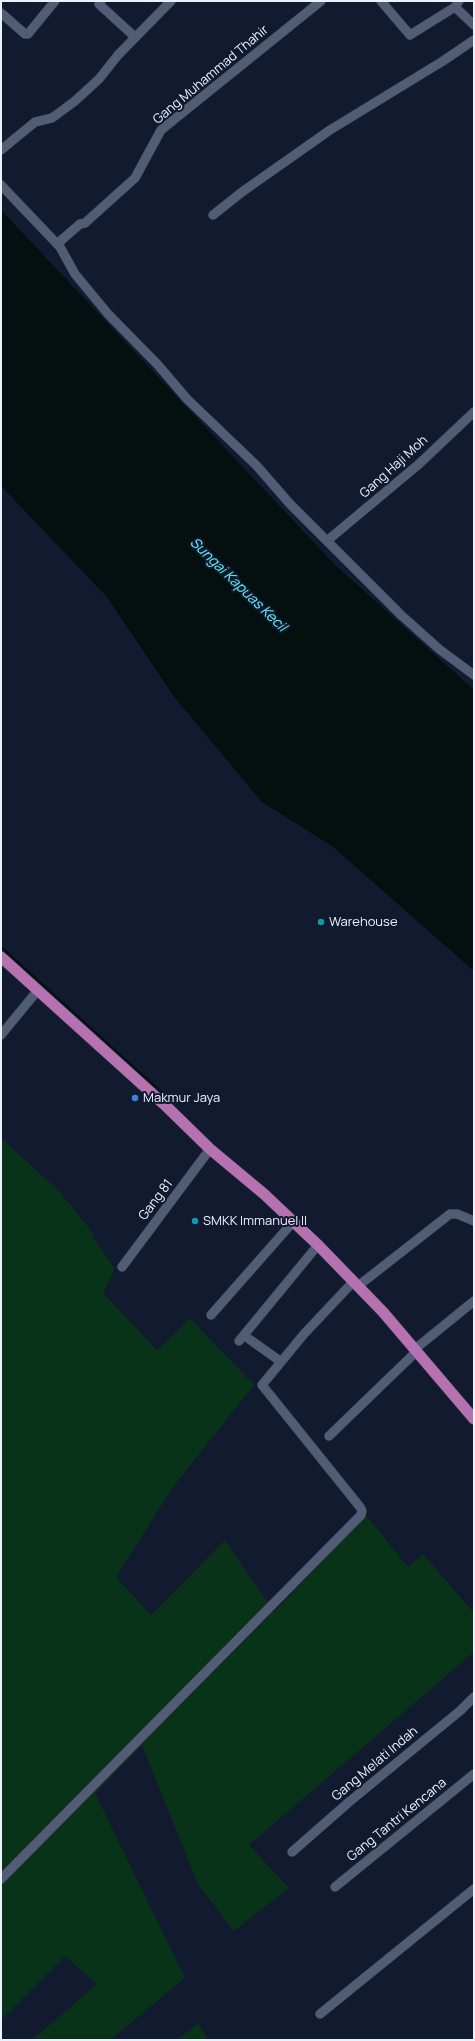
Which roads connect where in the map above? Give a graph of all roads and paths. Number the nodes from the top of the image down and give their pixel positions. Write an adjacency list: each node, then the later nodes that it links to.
1 (55, 1): 7 (street)
2 (171, 1): 9 (street)
3 (322, 1): 14 (street, Gang Muhammad Thahir)
4 (381, 1): 6 (street)
5 (98, 2): 9 (street)
6 (457, 4): 8 (street)
7 (1, 13)
8 (474, 25)
9 (135, 37): 11 (street)
10 (474, 40): 13 (street)
11 (1, 150)
12 (1, 185): 14 (street)
13 (213, 215)
14 (57, 244): 16 (street)
15 (474, 412): 16 (street, Gang Haji Moh)
16 (328, 540): 17 (street)
17 (474, 675)
18 (1, 957): 19 (main road)
19 (38, 990): 20 (street); 21 (main road)
20 (1, 1035)
21 (210, 1149): 23 (main road); 25 (street, Gang 81)
22 (474, 1221): 26 (street)
23 (293, 1222): 24 (main road); 28 (street)
24 (318, 1245): 26 (main road); 30 (street)
25 (122, 1267)
26 (356, 1284): 31 (main road); 32 (street)
27 (474, 1301): 31 (street)
28 (211, 1315)
29 (249, 1339): 32 (street)
30 (239, 1341)
31 (416, 1350): 33 (main road); 34 (street)
32 (280, 1361): 38 (street)
33 (474, 1419)
34 (330, 1436)
35 (474, 1697): 37 (street, Gang Melati Indah)
36 (474, 1774): 39 (street, Gang Tantri Kencana)
37 (292, 1852)
38 (1, 1879)
39 (335, 1887)
40 (474, 1889): 41 (street)
41 (320, 2014)

